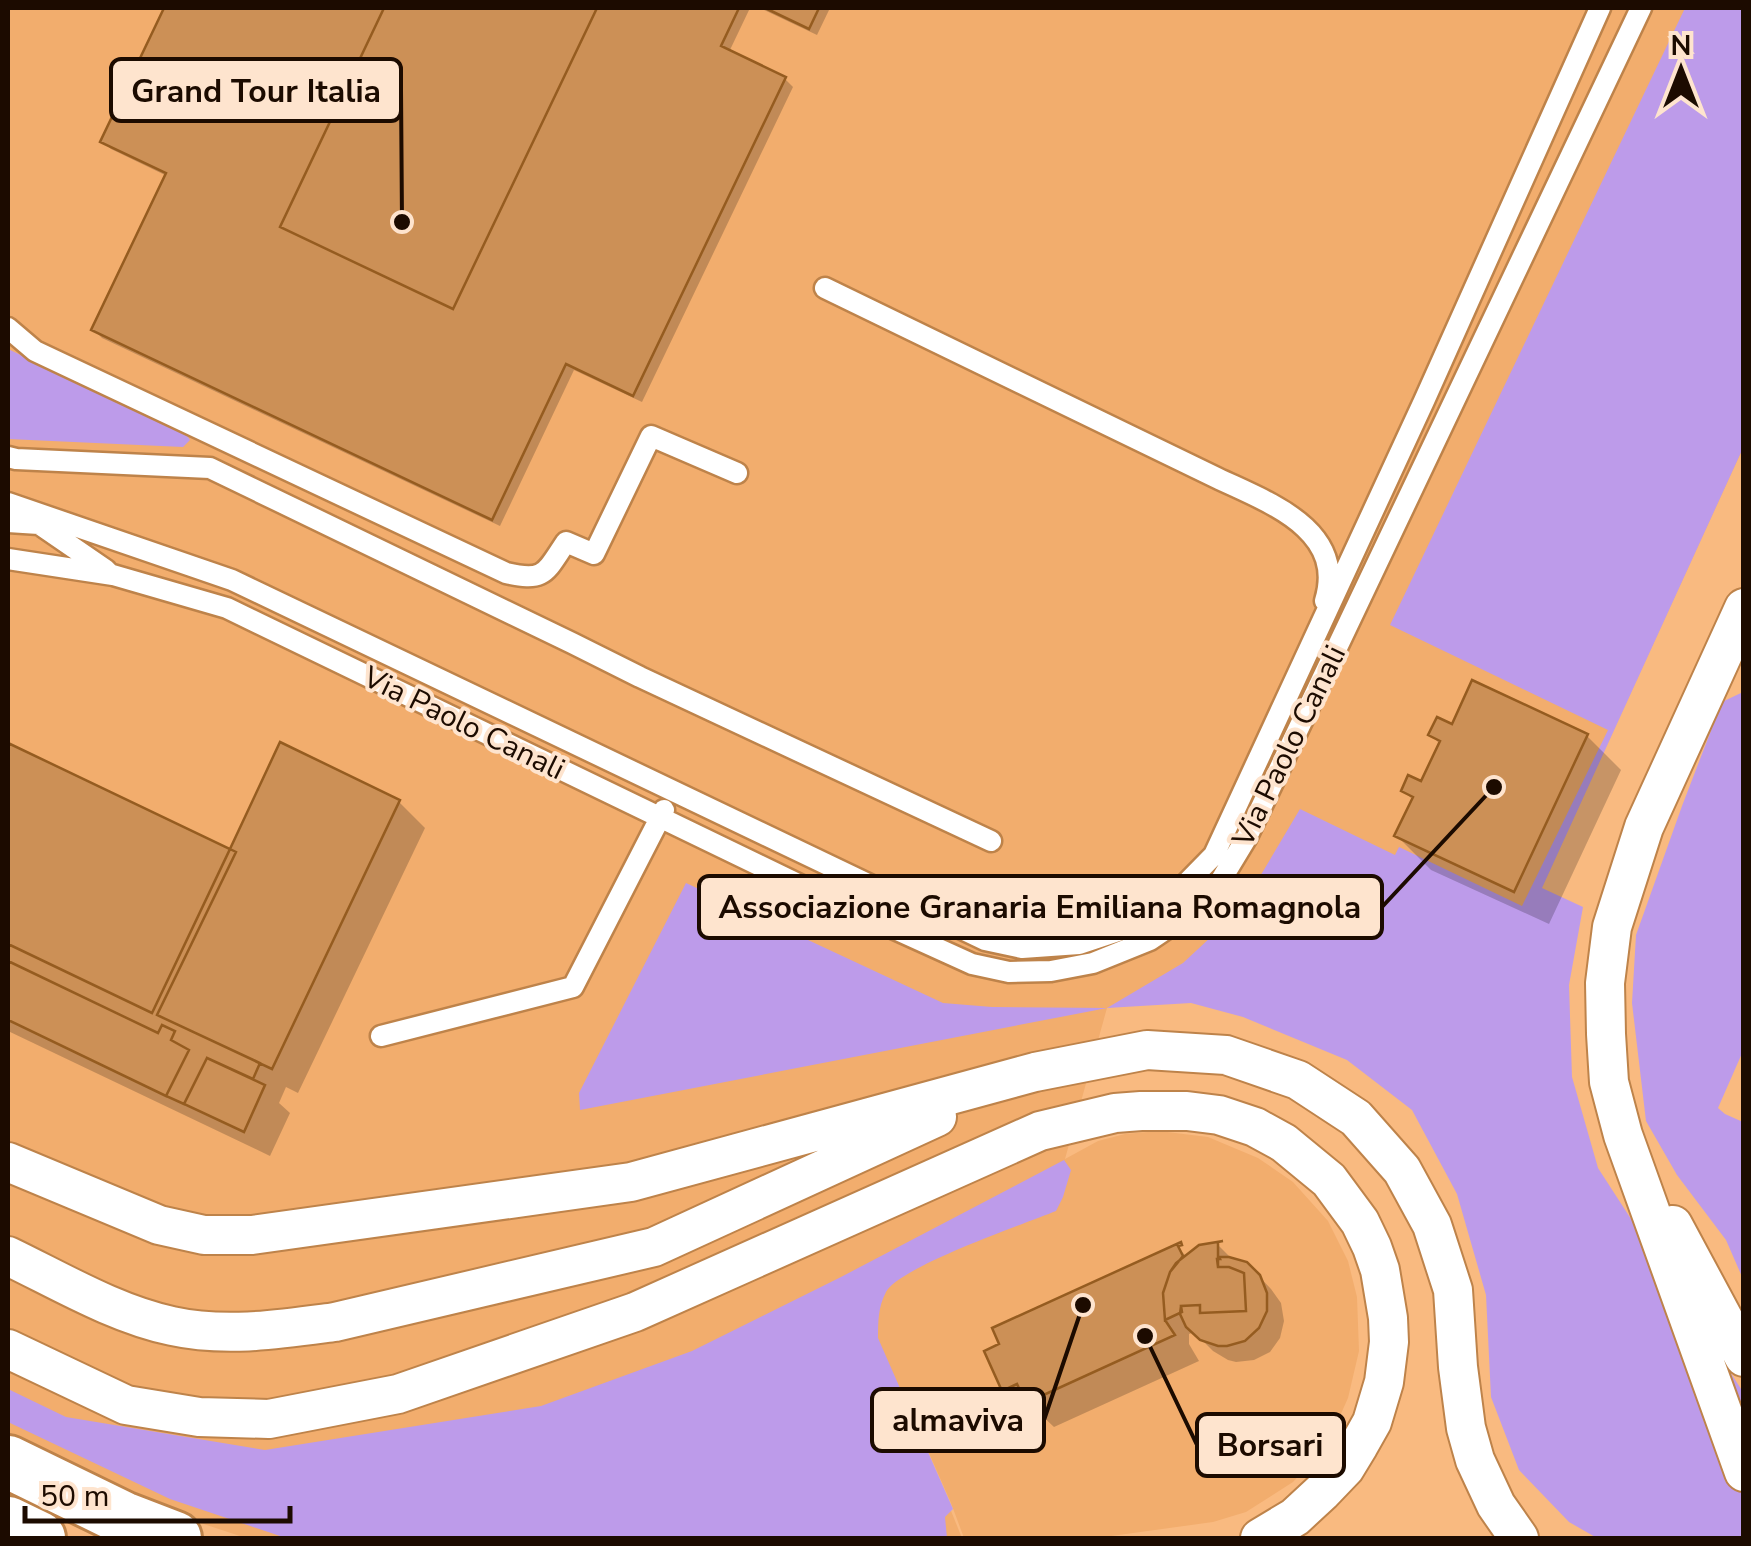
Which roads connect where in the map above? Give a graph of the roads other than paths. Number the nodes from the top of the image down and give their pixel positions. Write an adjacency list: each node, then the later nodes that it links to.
1 (1600, 8): 12 (lane)
2 (1641, 8): 14 (lane, Via Paolo Canali)
3 (824, 288): 12 (lane)
4 (8, 328): 6 (lane)
5 (8, 457): 15 (lane)
6 (736, 473)
7 (8, 503): 13 (lane)
8 (8, 522): 10 (lane)
9 (8, 558): 10 (lane, Via Paolo Canali)
10 (113, 575): 14 (lane, Via Paolo Canali)
11 (1744, 608): 18 (street)
12 (1313, 642): 13 (lane)
13 (674, 792): 14 (lane)
14 (660, 818): 16 (lane)
15 (991, 841)
16 (380, 1036)
17 (1035, 1072): 19 (street); 20 (street); 29 (street)
18 (1623, 1136): 22 (street); 24 (street)
19 (8, 1162)
20 (8, 1256)
21 (8, 1349): 28 (street)
22 (1744, 1357)
23 (8, 1462): 27 (main road)
24 (1744, 1472)
25 (8, 1523): 26 (main road)
26 (39, 1538)
27 (174, 1538)
28 (1260, 1538)
29 (1519, 1538)

